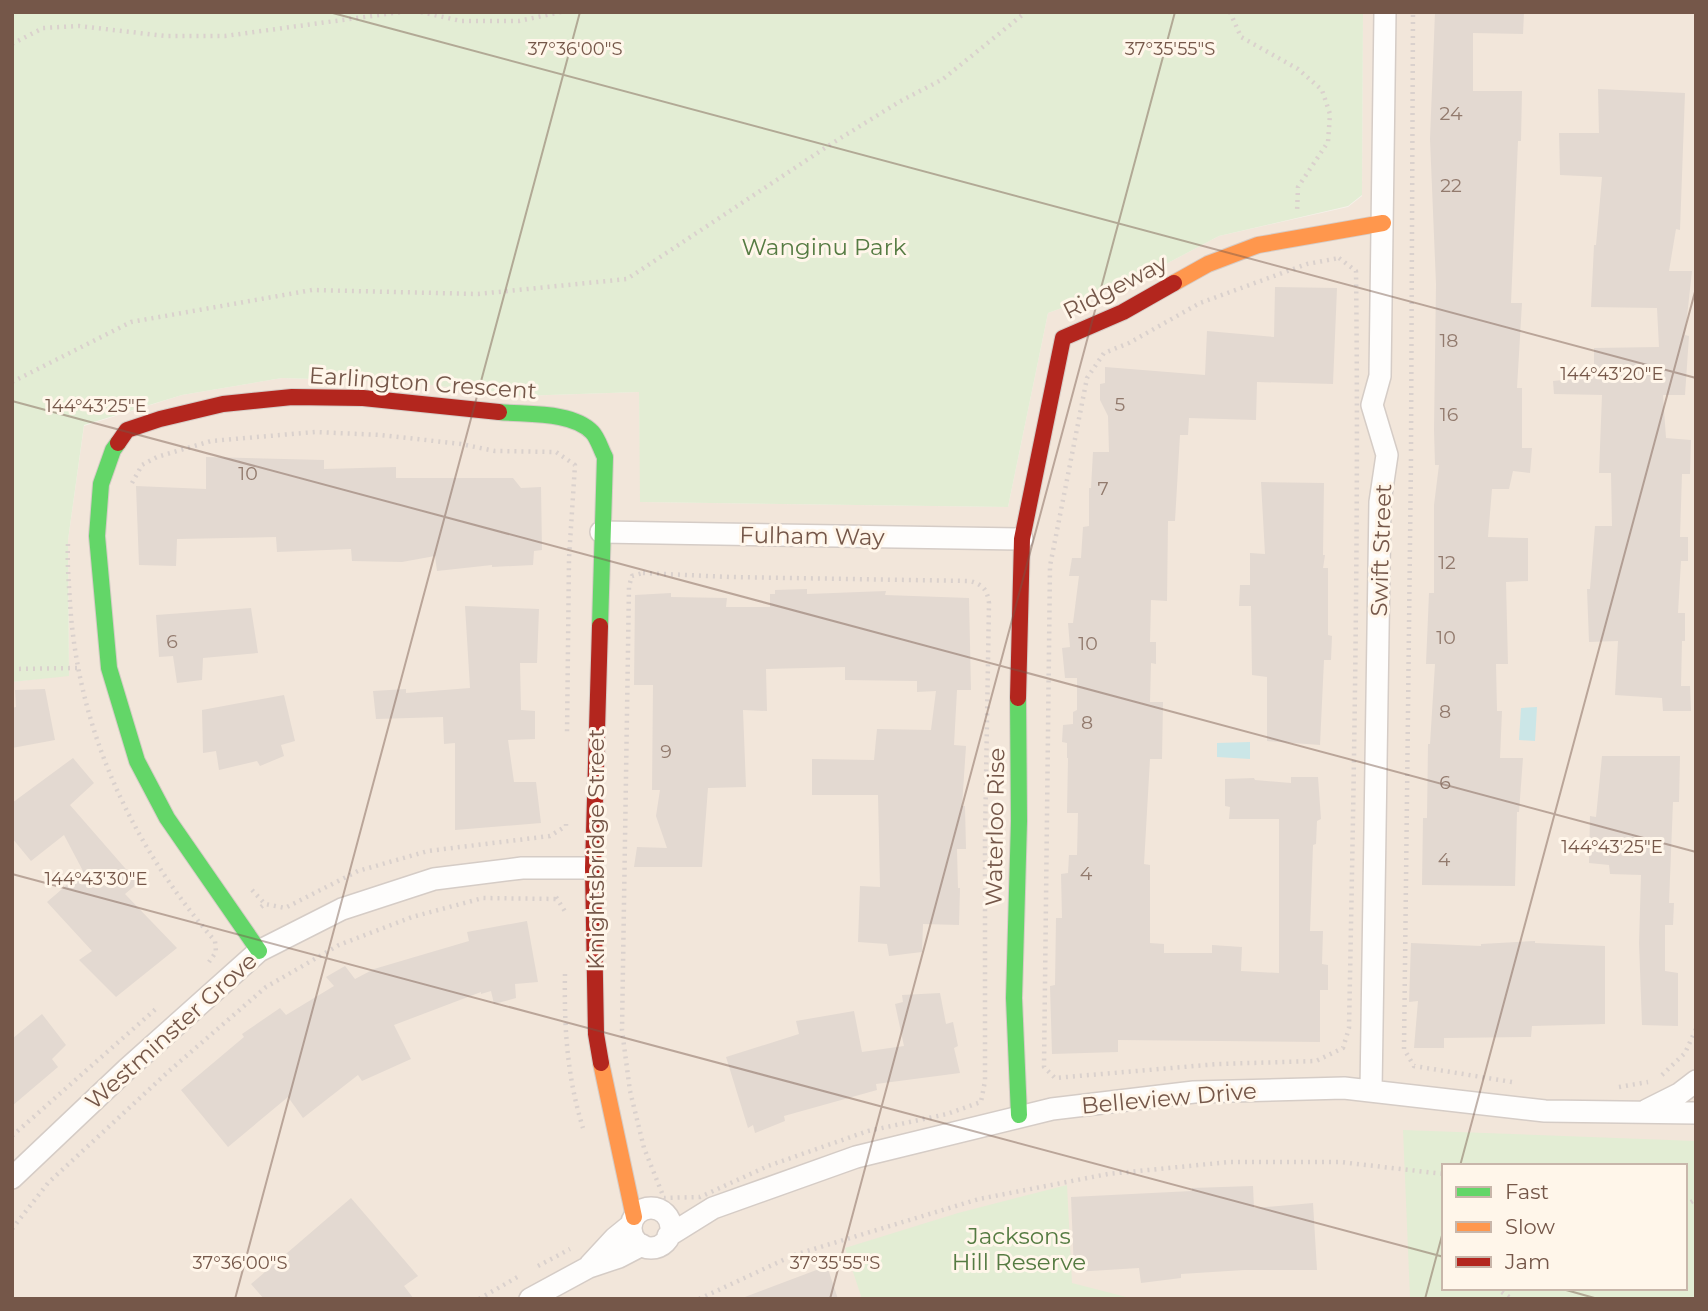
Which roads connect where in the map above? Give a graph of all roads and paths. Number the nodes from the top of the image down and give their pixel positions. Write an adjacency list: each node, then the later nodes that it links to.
1 (401, 12): 8 (path)
2 (421, 12): 3 (path)
3 (561, 12)
4 (1026, 12): 11 (path)
5 (1230, 12): 10 (path)
6 (1385, 12): 9 (street, Swift Street)
7 (1413, 12): 31 (path)
8 (12, 44)
9 (1383, 223): 10 (street, Ridgeway); 33 (street, Swift Street)
10 (1296, 237): 14 (street, Ridgeway)
11 (12, 382)
12 (130, 486): 18 (path)
13 (601, 532): 14 (street, Fulham Way); 16 (street, Earlington Crescent); 20 (street, Knightsbridge Street)
14 (1023, 539): 36 (street, Waterloo Rise)
15 (77, 668): 16 (path); 17 (path); 26 (path)
16 (109, 668): 24 (street, Earlington Crescent)
17 (12, 669)
18 (567, 736)
19 (566, 813): 23 (path)
20 (593, 868): 25 (street, Westminster Grove); 38 (street, Knightsbridge Street)
21 (250, 887): 23 (path)
22 (556, 899): 47 (path)
23 (265, 904): 24 (path)
24 (239, 922): 25 (street, Earlington Crescent)
25 (259, 951): 40 (street, Westminster Grove)
26 (202, 968)
27 (162, 1003): 37 (path)
28 (1696, 1029): 32 (path)
29 (1044, 1067): 29 (path)
30 (1696, 1081): 35 (street, Belleview Drive)
31 (1521, 1083)
32 (1618, 1088)
33 (1371, 1091): 35 (street, Belleview Drive); 36 (street, Belleview Drive)
34 (1696, 1113): 35 (street, Belleview Drive)
35 (1639, 1114)
36 (1019, 1115): 45 (street, Belleview Drive)
37 (12, 1136)
38 (623, 1163): 43 (street, Knightsbridge Street); 46 (street, Knightsbridge Street)
39 (1442, 1174): 54 (path)
40 (12, 1178)
41 (1696, 1199): 42 (path)
42 (1687, 1205): 44 (path)
43 (661, 1207): 43 (path); 45 (street, Belleview Drive); 46 (street); 48 (street)
44 (1696, 1207)
45 (713, 1208): 48 (street, Belleview Drive)
46 (633, 1221): 49 (street); 51 (street)
47 (12, 1229)
48 (668, 1236): 49 (street)
49 (642, 1245): 51 (street)
50 (573, 1248): 52 (path)
51 (589, 1267): 53 (street)
52 (479, 1299)
53 (530, 1299)
54 (699, 1299)

